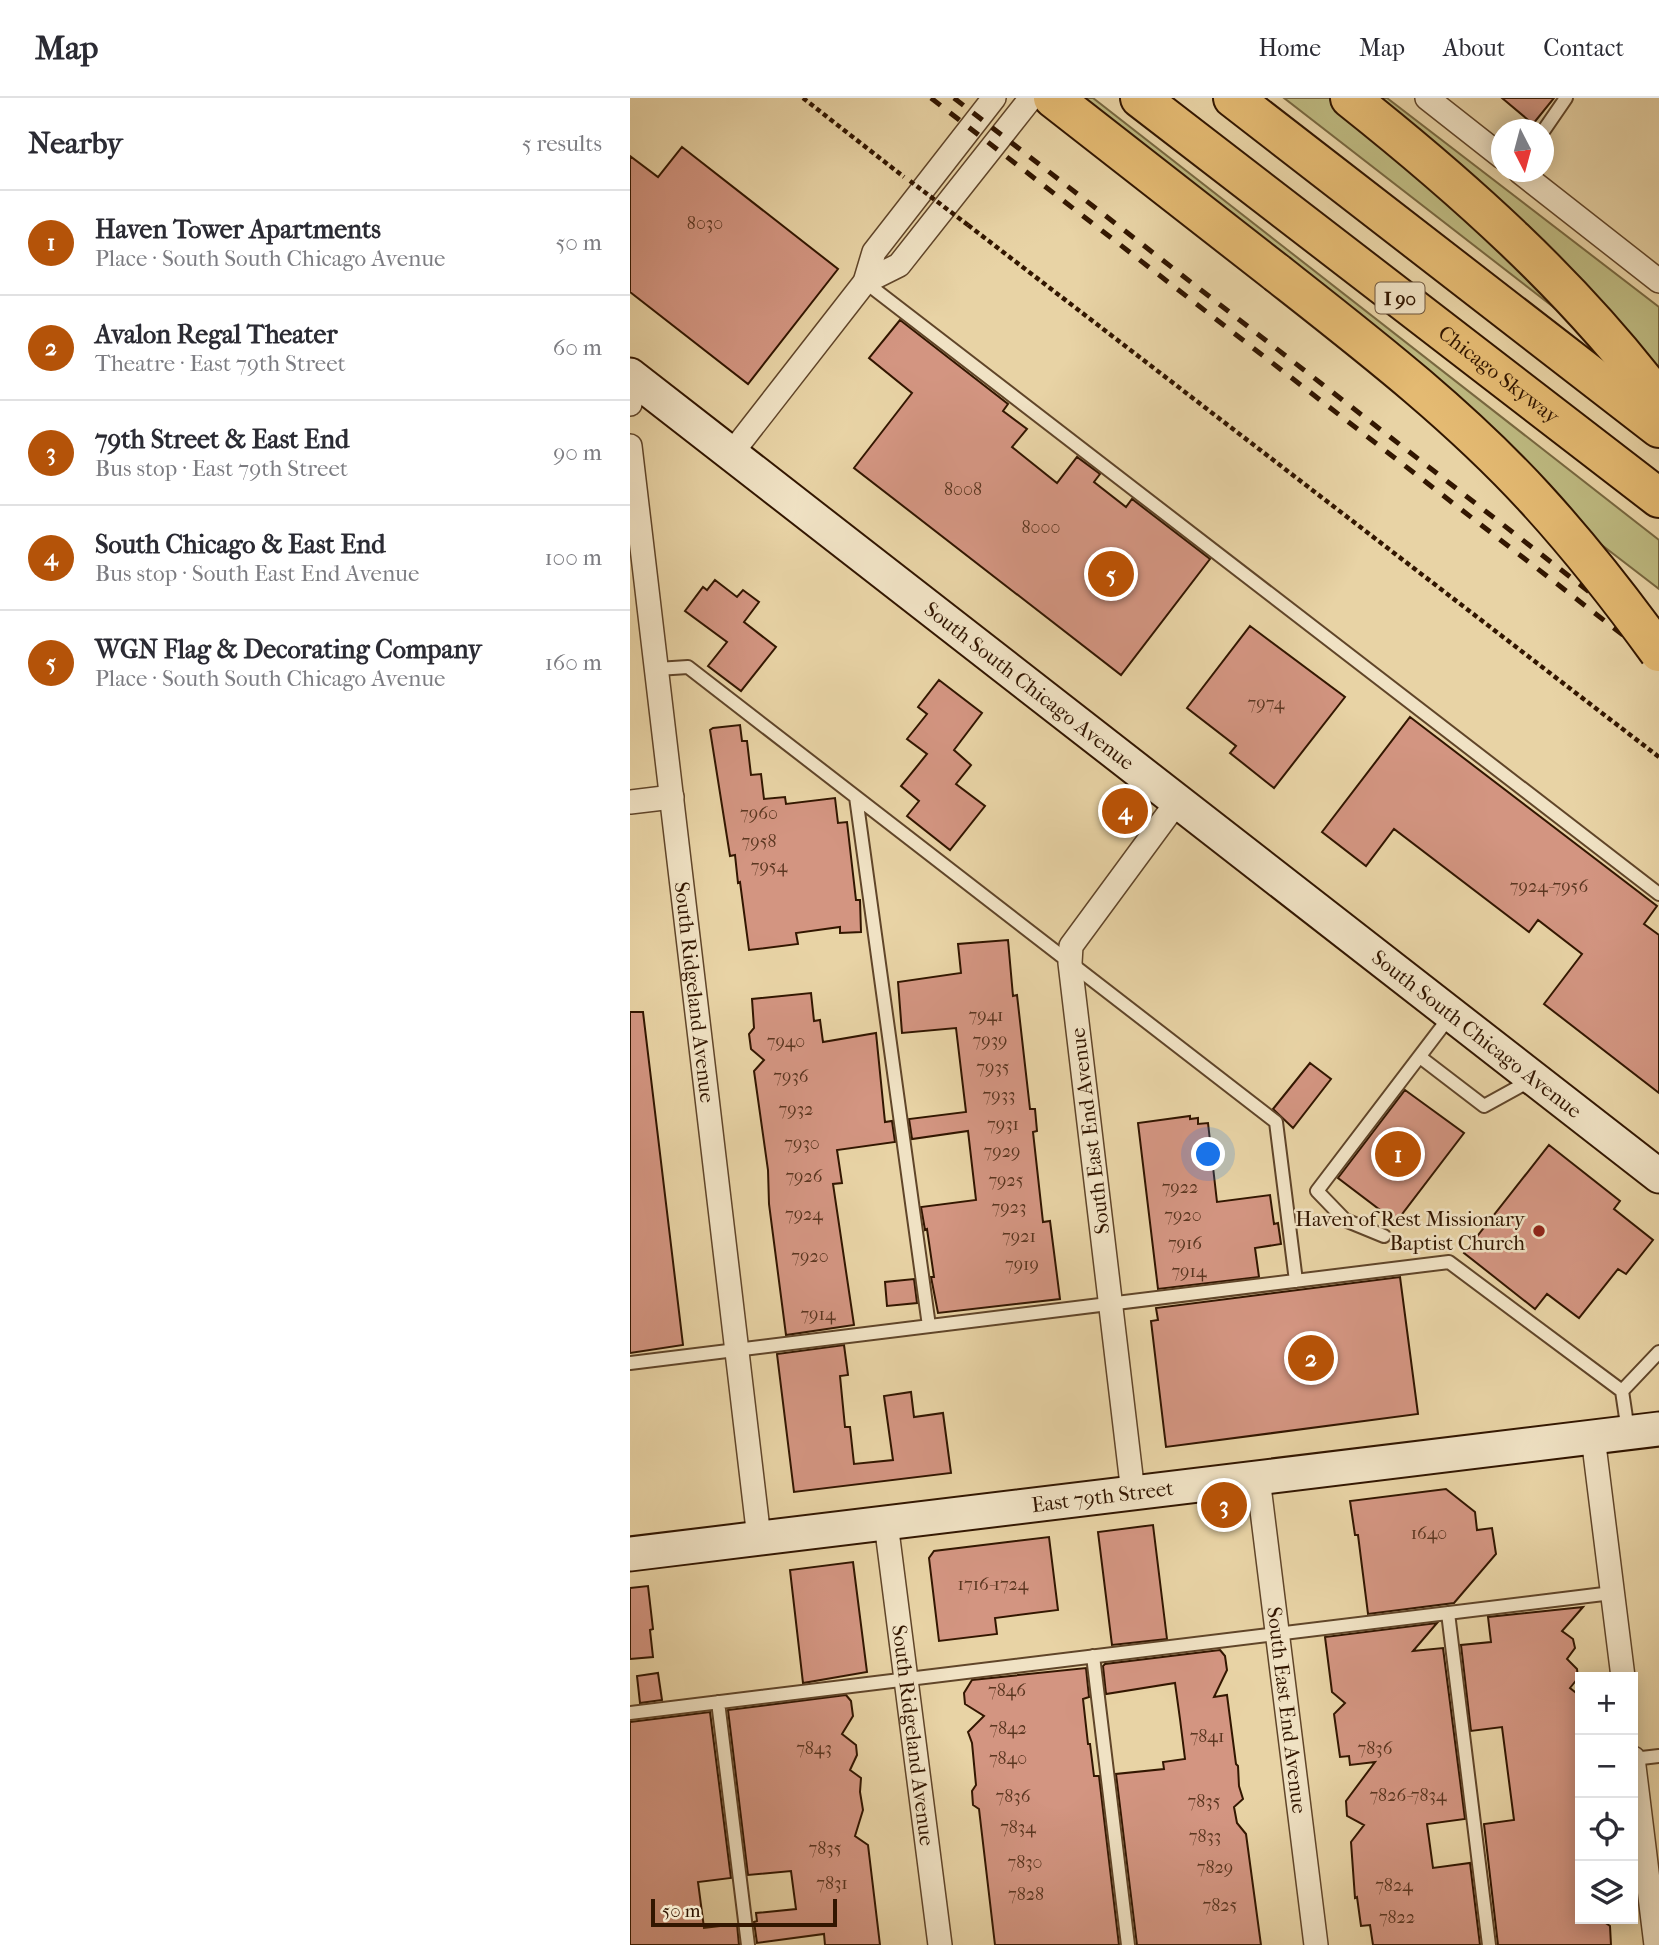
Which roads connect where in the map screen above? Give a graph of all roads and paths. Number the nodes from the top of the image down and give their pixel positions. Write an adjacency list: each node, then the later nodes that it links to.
1 (803, 98): 23 (path, bridge)
2 (994, 98): 14 (street)
3 (1031, 98): 14 (street)
4 (1053, 98): 21 (highway, bridge)
5 (1140, 98): 20 (highway, Chicago Skyway / I 90)
6 (1233, 98): 17 (highway, I 90)
7 (1350, 98): 16 (highway)
8 (1427, 98): 11 (street)
9 (1566, 98): 10 (lane)
10 (1552, 119)
11 (1491, 148)
12 (1533, 182): 13 (street)
13 (1659, 281)
14 (865, 282): 19 (street); 28 (lane)
15 (631, 386): 19 (main road, South South Chicago Avenue)
16 (1659, 400)
17 (1659, 428)
18 (630, 446): 22 (street, South Ridgeland Avenue)
19 (731, 454): 27 (main road, South South Chicago Avenue)
20 (1659, 498)
21 (1659, 652)
22 (657, 669): 24 (street, South Ridgeland Avenue); 25 (lane)
23 (1659, 757)
24 (672, 797): 26 (street); 38 (street, South Ridgeland Avenue)
25 (856, 797): 29 (lane); 37 (lane)
26 (630, 802)
27 (1177, 802): 29 (street, South East End Avenue); 30 (main road, South South Chicago Avenue)
28 (1659, 894)
29 (1070, 963): 35 (lane); 36 (street, South East End Avenue)
30 (1451, 1015): 31 (lane); 32 (main road, South South Chicago Avenue)
31 (1420, 1058): 32 (lane); 34 (lane)
32 (1534, 1079): 33 (main road, South South Chicago Avenue)
33 (1658, 1173)
34 (1384, 1236)
35 (1296, 1281): 36 (lane); 41 (lane)
36 (1110, 1304): 37 (lane); 45 (street, South East End Avenue)
37 (929, 1326): 38 (lane)
38 (737, 1350): 40 (lane); 47 (street, South Ridgeland Avenue)
39 (1659, 1352): 41 (lane)
40 (630, 1363)
41 (1622, 1391): 42 (lane)
42 (1644, 1431): 43 (main road, East 79th Street)
43 (1593, 1437): 44 (main road, East 79th Street); 49 (street)
44 (1258, 1478): 45 (main road, East 79th Street); 51 (street, South East End Avenue)
45 (1133, 1493): 46 (main road, East 79th Street)
46 (886, 1523): 47 (main road, East 79th Street); 54 (street, South Ridgeland Avenue)
47 (759, 1538): 48 (main road, East 79th Street)
48 (630, 1554)
49 (1612, 1593): 50 (lane); 53 (street)
50 (1448, 1613): 51 (lane); 64 (lane)
51 (1278, 1634): 52 (lane); 63 (street, South East End Avenue)
52 (1093, 1656): 54 (lane); 62 (lane)
53 (1622, 1672)
54 (907, 1679): 55 (lane); 61 (street, South Ridgeland Avenue)
55 (718, 1702): 56 (lane); 60 (lane)
56 (630, 1713)
57 (1659, 1756): 58 (lane)
58 (1638, 1758)
59 (1638, 1798): 65 (street)
60 (748, 1945)
61 (940, 1945)
62 (1128, 1945)
63 (1316, 1945)
64 (1489, 1945)
65 (1656, 1945)

